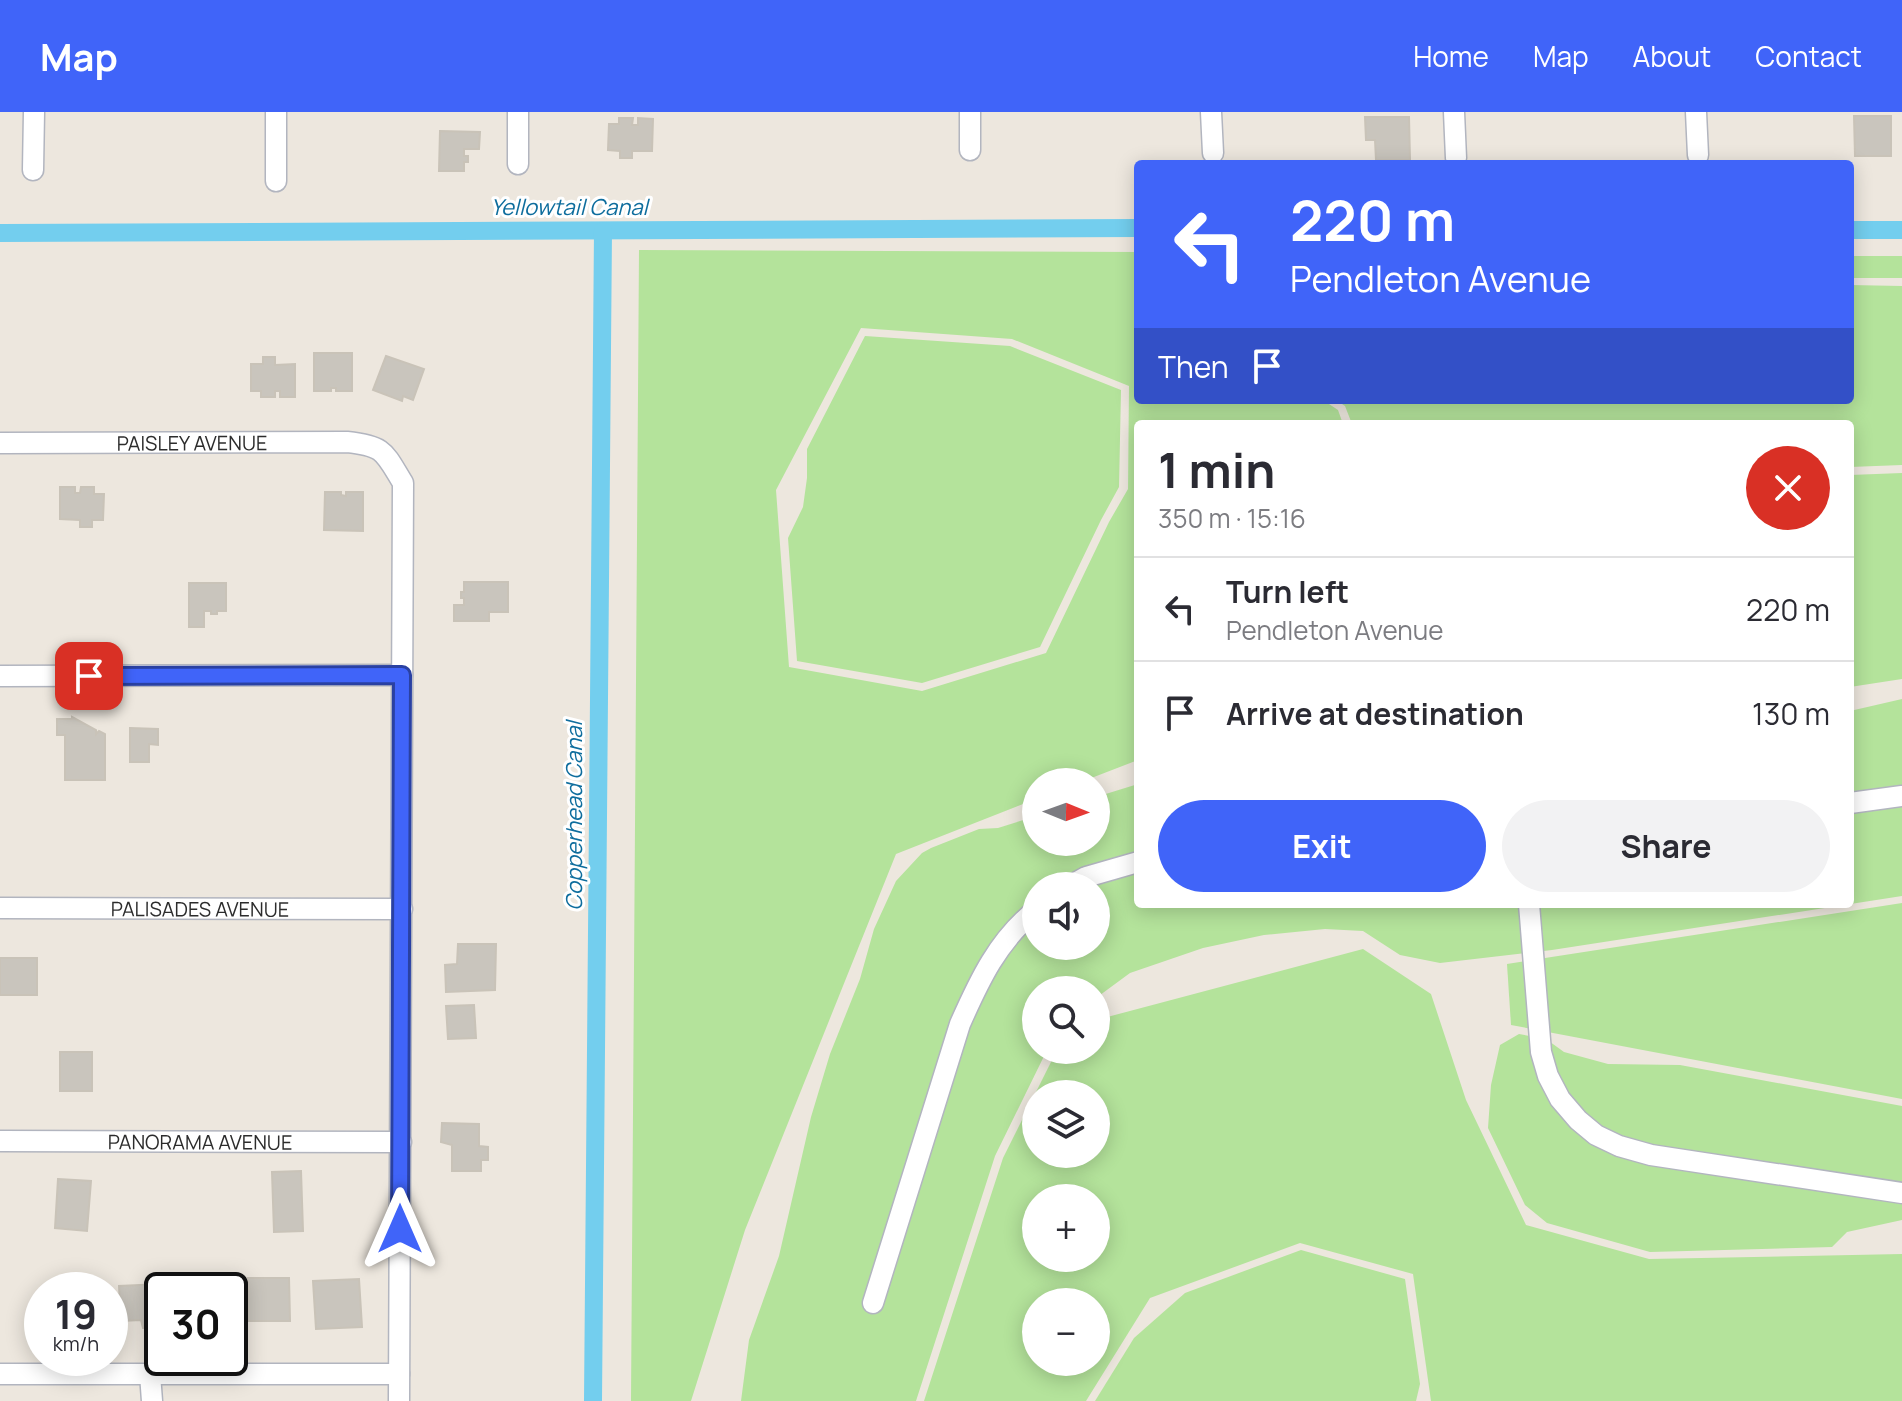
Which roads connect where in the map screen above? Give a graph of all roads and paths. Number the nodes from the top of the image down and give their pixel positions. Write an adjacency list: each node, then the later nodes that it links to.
1 (34, 112): 13 (street)
2 (276, 112): 14 (street)
3 (518, 112): 12 (street)
4 (970, 112): 8 (street)
5 (1211, 112): 9 (street)
6 (1454, 112): 11 (street)
7 (1696, 112): 10 (street)
8 (970, 150)
9 (1213, 153)
10 (1698, 155)
11 (1456, 158)
12 (518, 164)
13 (33, 170)
14 (276, 181)
15 (0, 443): 16 (street, PAISLEY AVENUE)
16 (402, 675): 17 (street); 24 (street)
17 (0, 676)
18 (1902, 796): 19 (street)
19 (1854, 802)
20 (1134, 863): 21 (street)
21 (1103, 872)
22 (0, 908): 24 (street, PALISADES AVENUE)
23 (1529, 908): 28 (street)
24 (402, 909): 27 (street)
25 (1022, 922): 29 (street)
26 (0, 1141): 27 (street, PANORAMA AVENUE)
27 (401, 1142): 33 (street)
28 (1902, 1193)
29 (873, 1303)
30 (0, 1374): 31 (street)
31 (144, 1374)
32 (248, 1374): 33 (street)
33 (399, 1374): 36 (street)
34 (150, 1376): 35 (street)
35 (152, 1401)
36 (399, 1401)

